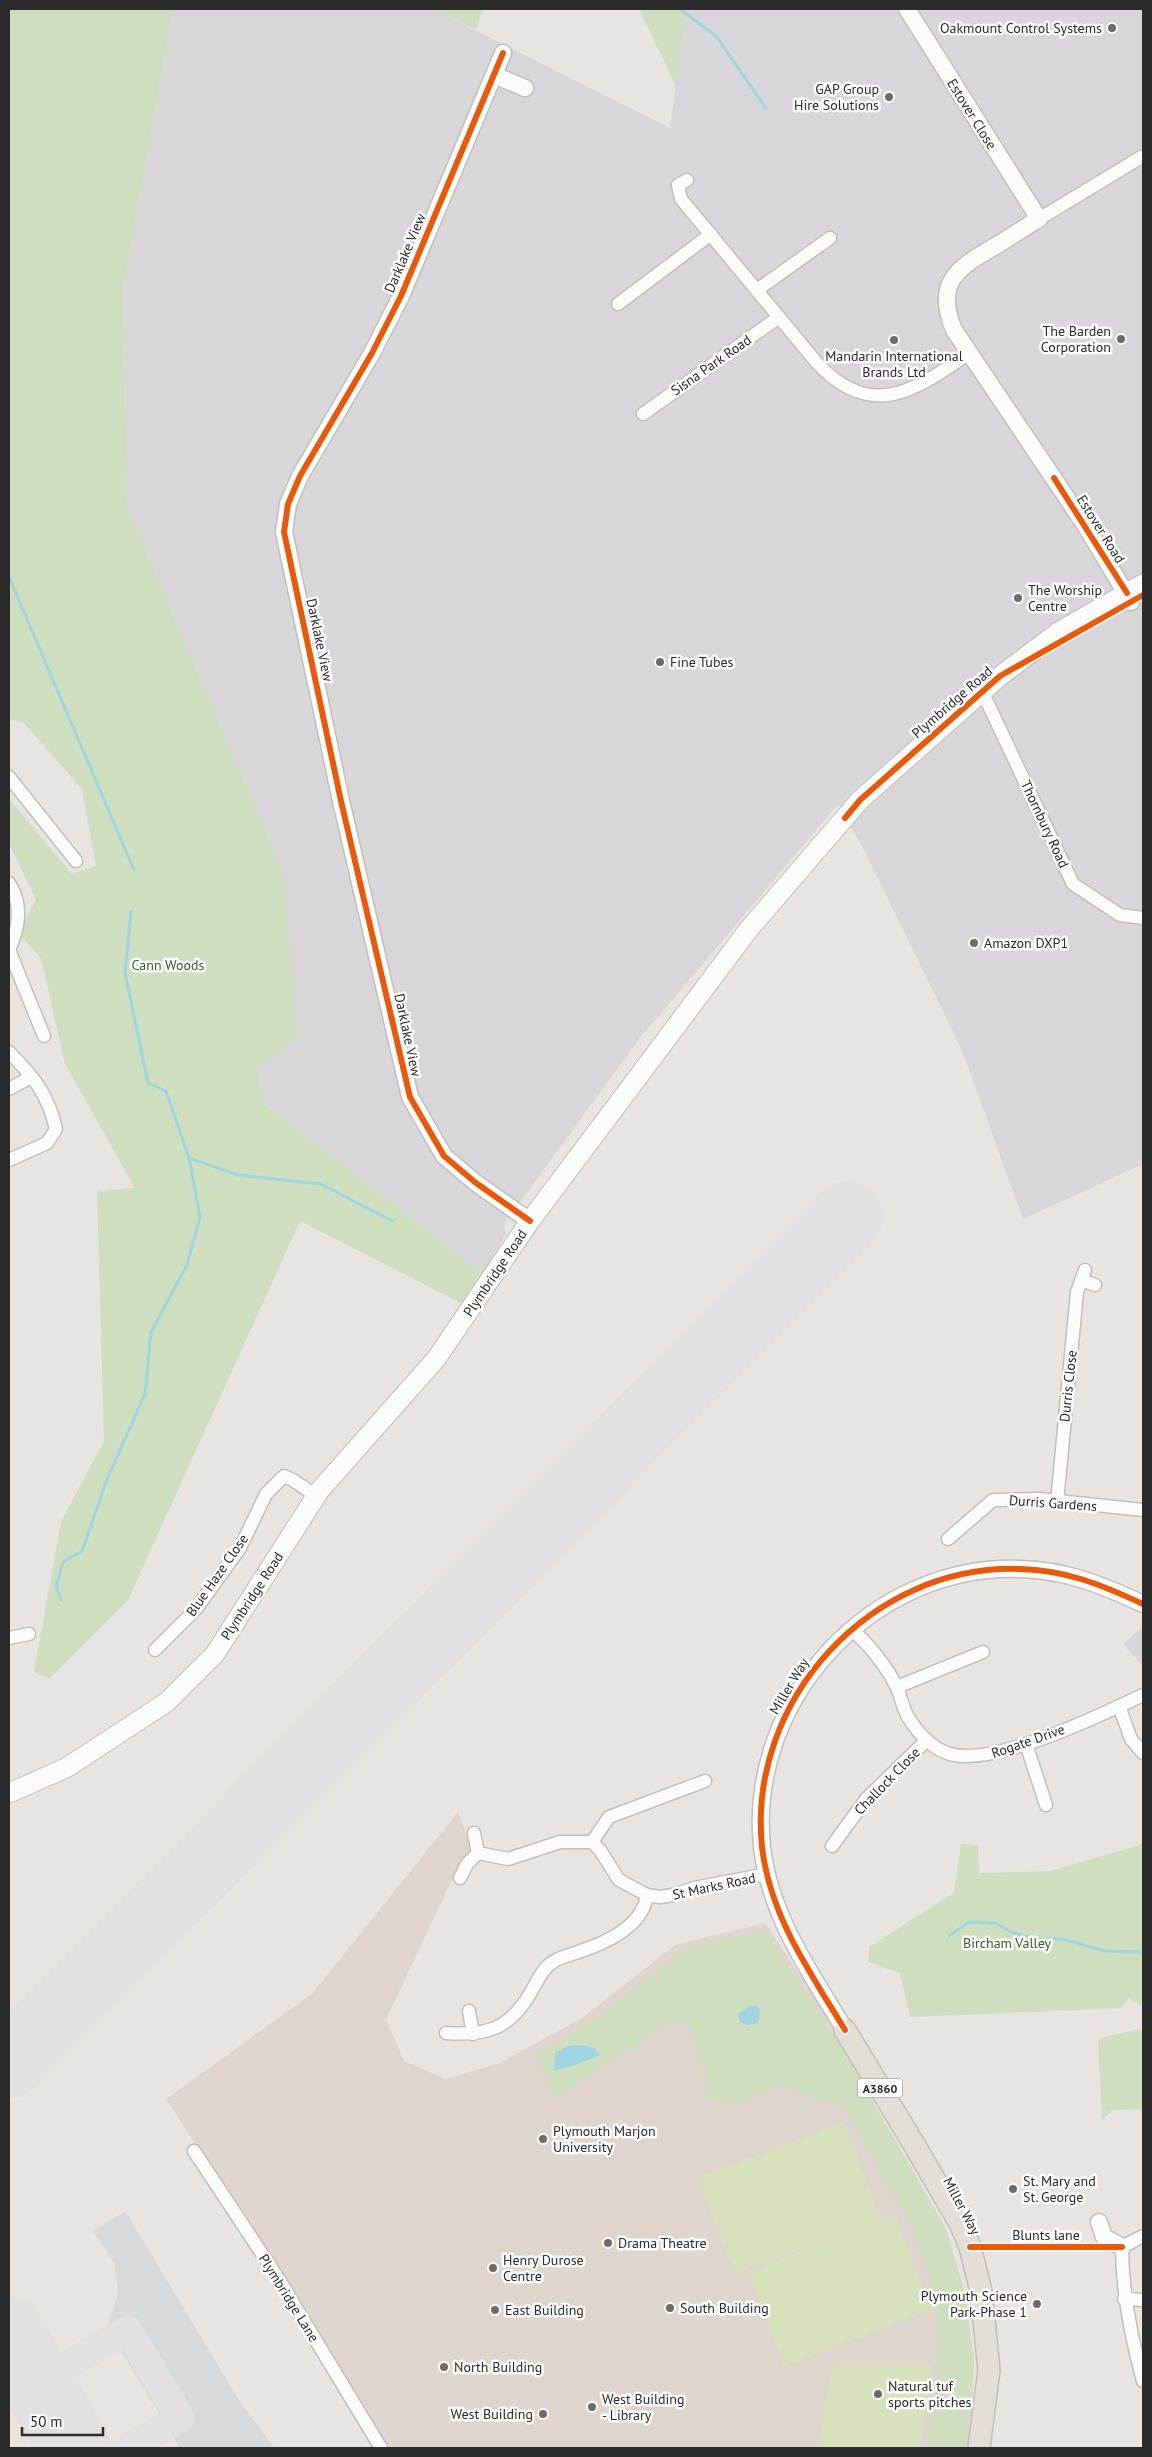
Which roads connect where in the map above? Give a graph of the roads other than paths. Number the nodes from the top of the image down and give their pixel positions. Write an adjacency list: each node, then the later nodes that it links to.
1 (906, 9): 7 (street, Estover Close)
2 (504, 53): 3 (street, Darklake View)
3 (494, 75): 4 (street); 27 (street, Darklake View)
4 (525, 88)
5 (1143, 156): 7 (street, Estover Road)
6 (687, 180): 8 (street)
7 (1039, 219): 13 (street, Estover Road)
8 (710, 234): 10 (street); 11 (street)
9 (830, 238): 10 (street)
10 (757, 290): 12 (street)
11 (618, 304)
12 (779, 317): 13 (street); 14 (street, Sisna Park Road)
13 (969, 352): 15 (street, Estover Road)
14 (643, 414)
15 (1136, 594): 16 (main road, Plymbridge Road)
16 (982, 691): 20 (street, Thornbury Road); 27 (main road, Plymbridge Road)
17 (9, 776): 18 (street)
18 (76, 861)
19 (9, 883): 21 (street)
20 (1143, 918)
21 (9, 950): 22 (street)
22 (44, 1036)
23 (9, 1052): 24 (street)
24 (31, 1077): 25 (street); 26 (street)
25 (9, 1089)
26 (9, 1160)
27 (530, 1221): 29 (main road, Plymbridge Road)
28 (1095, 1285): 30 (street, Durris Close)
29 (316, 1496): 37 (street, Blue Haze Close); 46 (main road, Plymbridge Road)
30 (1056, 1502): 31 (street, Durris Gardens); 32 (street, Durris Gardens)
31 (1143, 1510)
32 (948, 1538)
33 (1143, 1604): 34 (street, Miller Way)
34 (850, 1629): 39 (street, Rogate Drive); 52 (street, Miller Way)
35 (29, 1634): 36 (street)
36 (9, 1638)
37 (155, 1650)
38 (984, 1652): 39 (street)
39 (897, 1687): 42 (street, Rogate Drive)
40 (1143, 1695): 41 (street, Rogate Drive)
41 (1119, 1706): 43 (street, Rogate Drive); 44 (street)
42 (926, 1741): 43 (street, Rogate Drive); 50 (street, Challock Close)
43 (1026, 1744): 47 (street)
44 (1143, 1753)
45 (705, 1781): 49 (street)
46 (9, 1793)
47 (1046, 1805)
48 (474, 1833): 51 (street)
49 (592, 1842): 51 (street); 54 (street, St Marks Road)
50 (832, 1846)
51 (478, 1853): 53 (street)
52 (767, 1874): 54 (street, St Marks Road); 56 (street, Miller Way)
53 (460, 1878)
54 (647, 1895): 58 (street)
55 (470, 2012): 58 (street)
56 (845, 2030): 66 (main road, Miller Way / A3860)
57 (446, 2033): 58 (street)
58 (473, 2034)
59 (194, 2150): 65 (street, Plymbridge Lane)
60 (1099, 2222): 61 (street)
61 (1132, 2242): 62 (street)
62 (1124, 2299): 63 (street); 64 (street)
63 (1143, 2300)
64 (1143, 2381)
65 (381, 2448)
66 (979, 2448)

